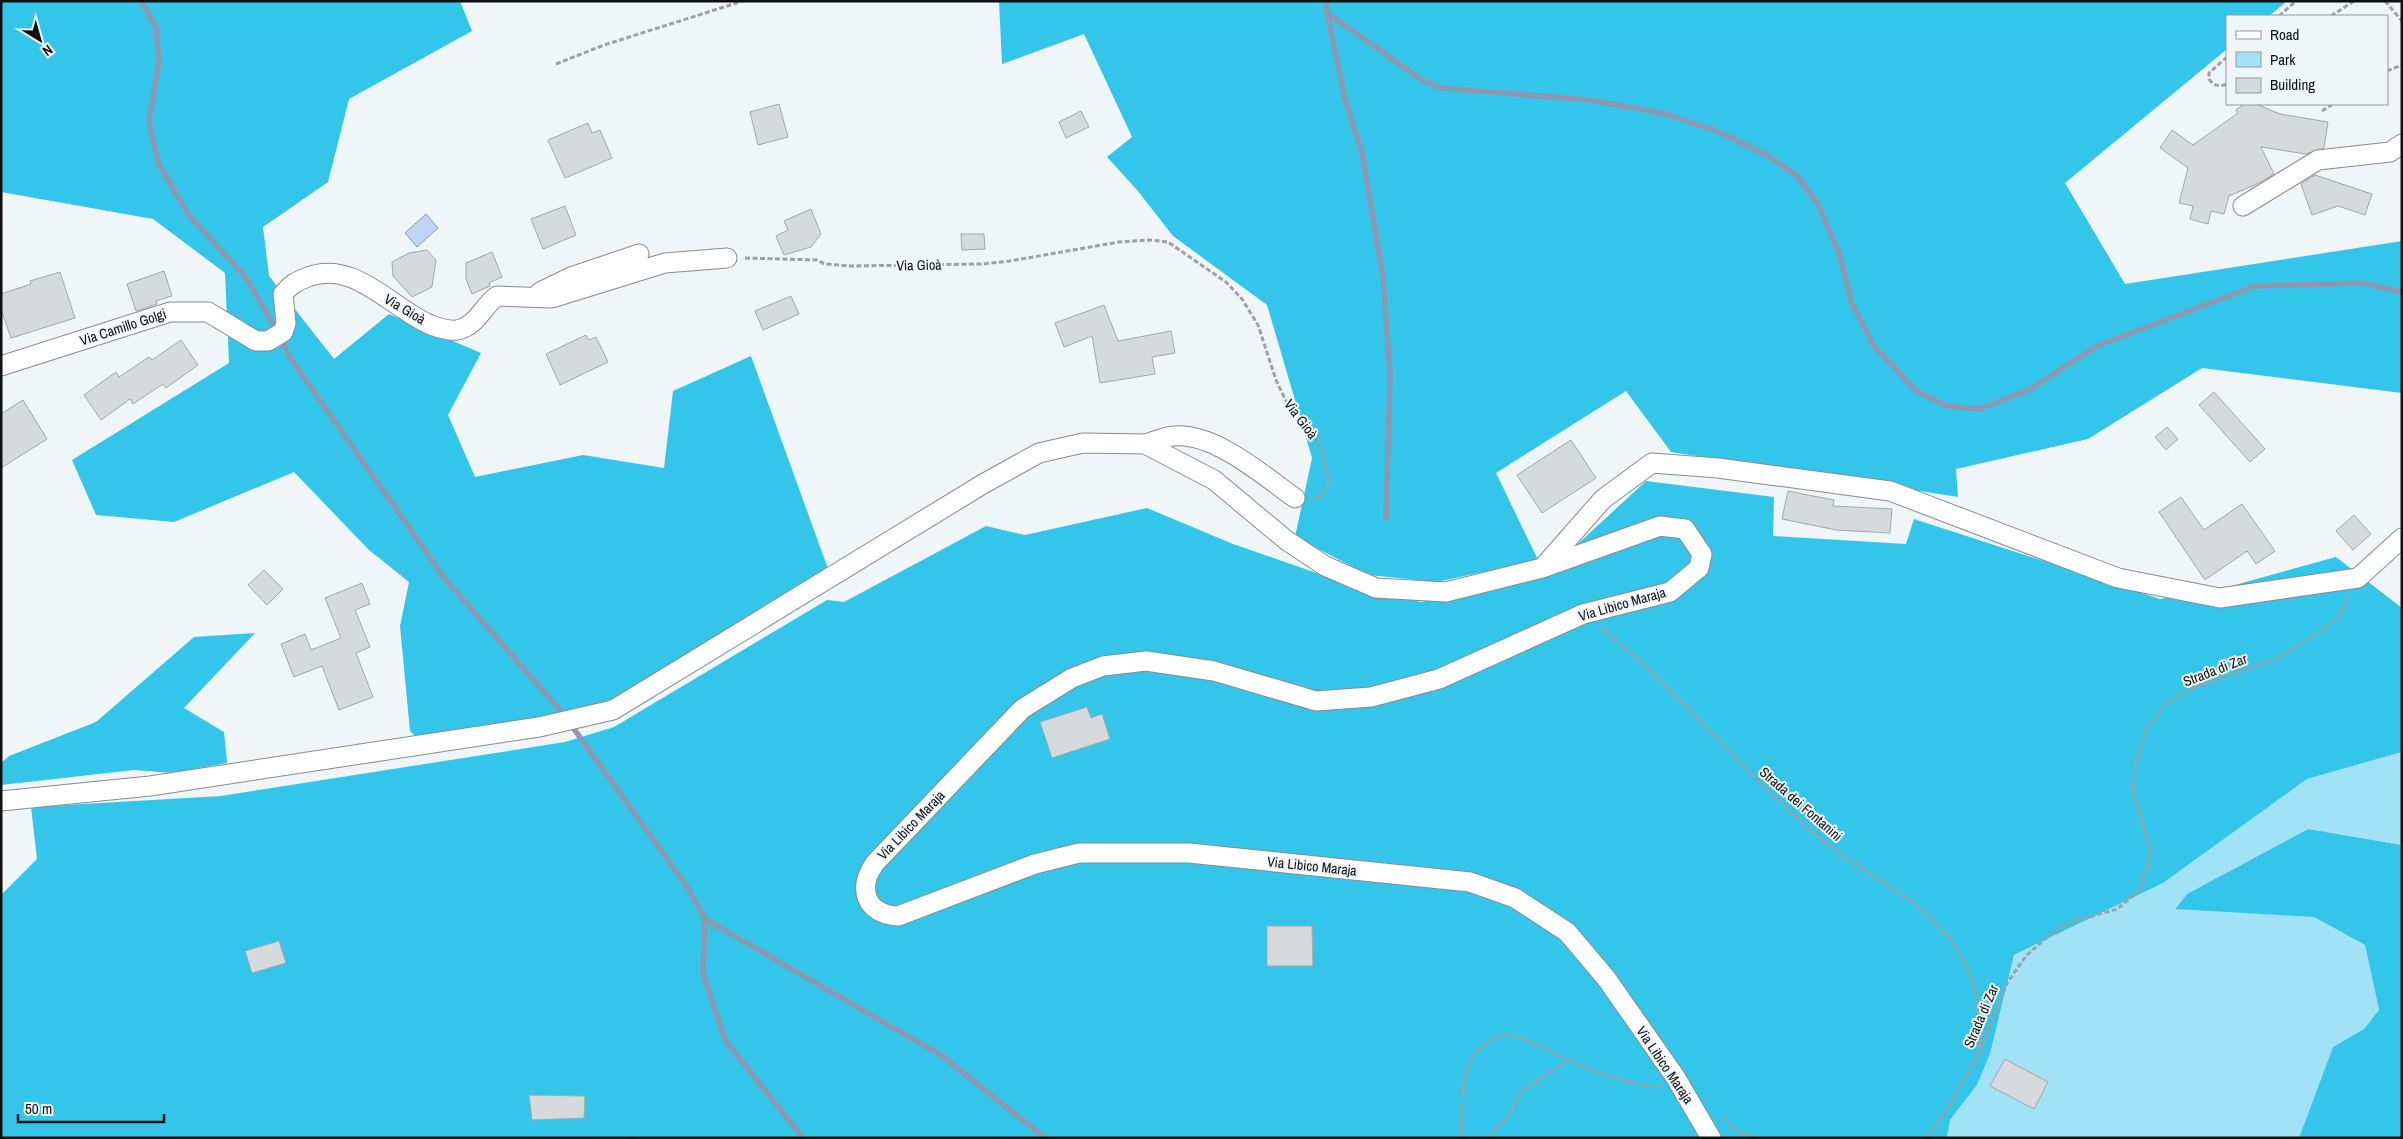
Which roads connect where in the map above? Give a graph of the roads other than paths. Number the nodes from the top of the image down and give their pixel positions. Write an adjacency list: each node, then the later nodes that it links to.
1 (2402, 144): 2 (street)
2 (2243, 206)
3 (639, 254): 5 (street)
4 (727, 258): 5 (street, Via Gioà)
5 (527, 297): 6 (street, Via Gioà)
6 (241, 333): 7 (street, Via Camillo Golgi)
7 (1, 366)
8 (1145, 444): 9 (street); 11 (street); 12 (street)
9 (1295, 498)
10 (2402, 538): 11 (street)
11 (1542, 568): 13 (street, Via Libico Maraja)
12 (1, 801)
13 (1711, 1138)

